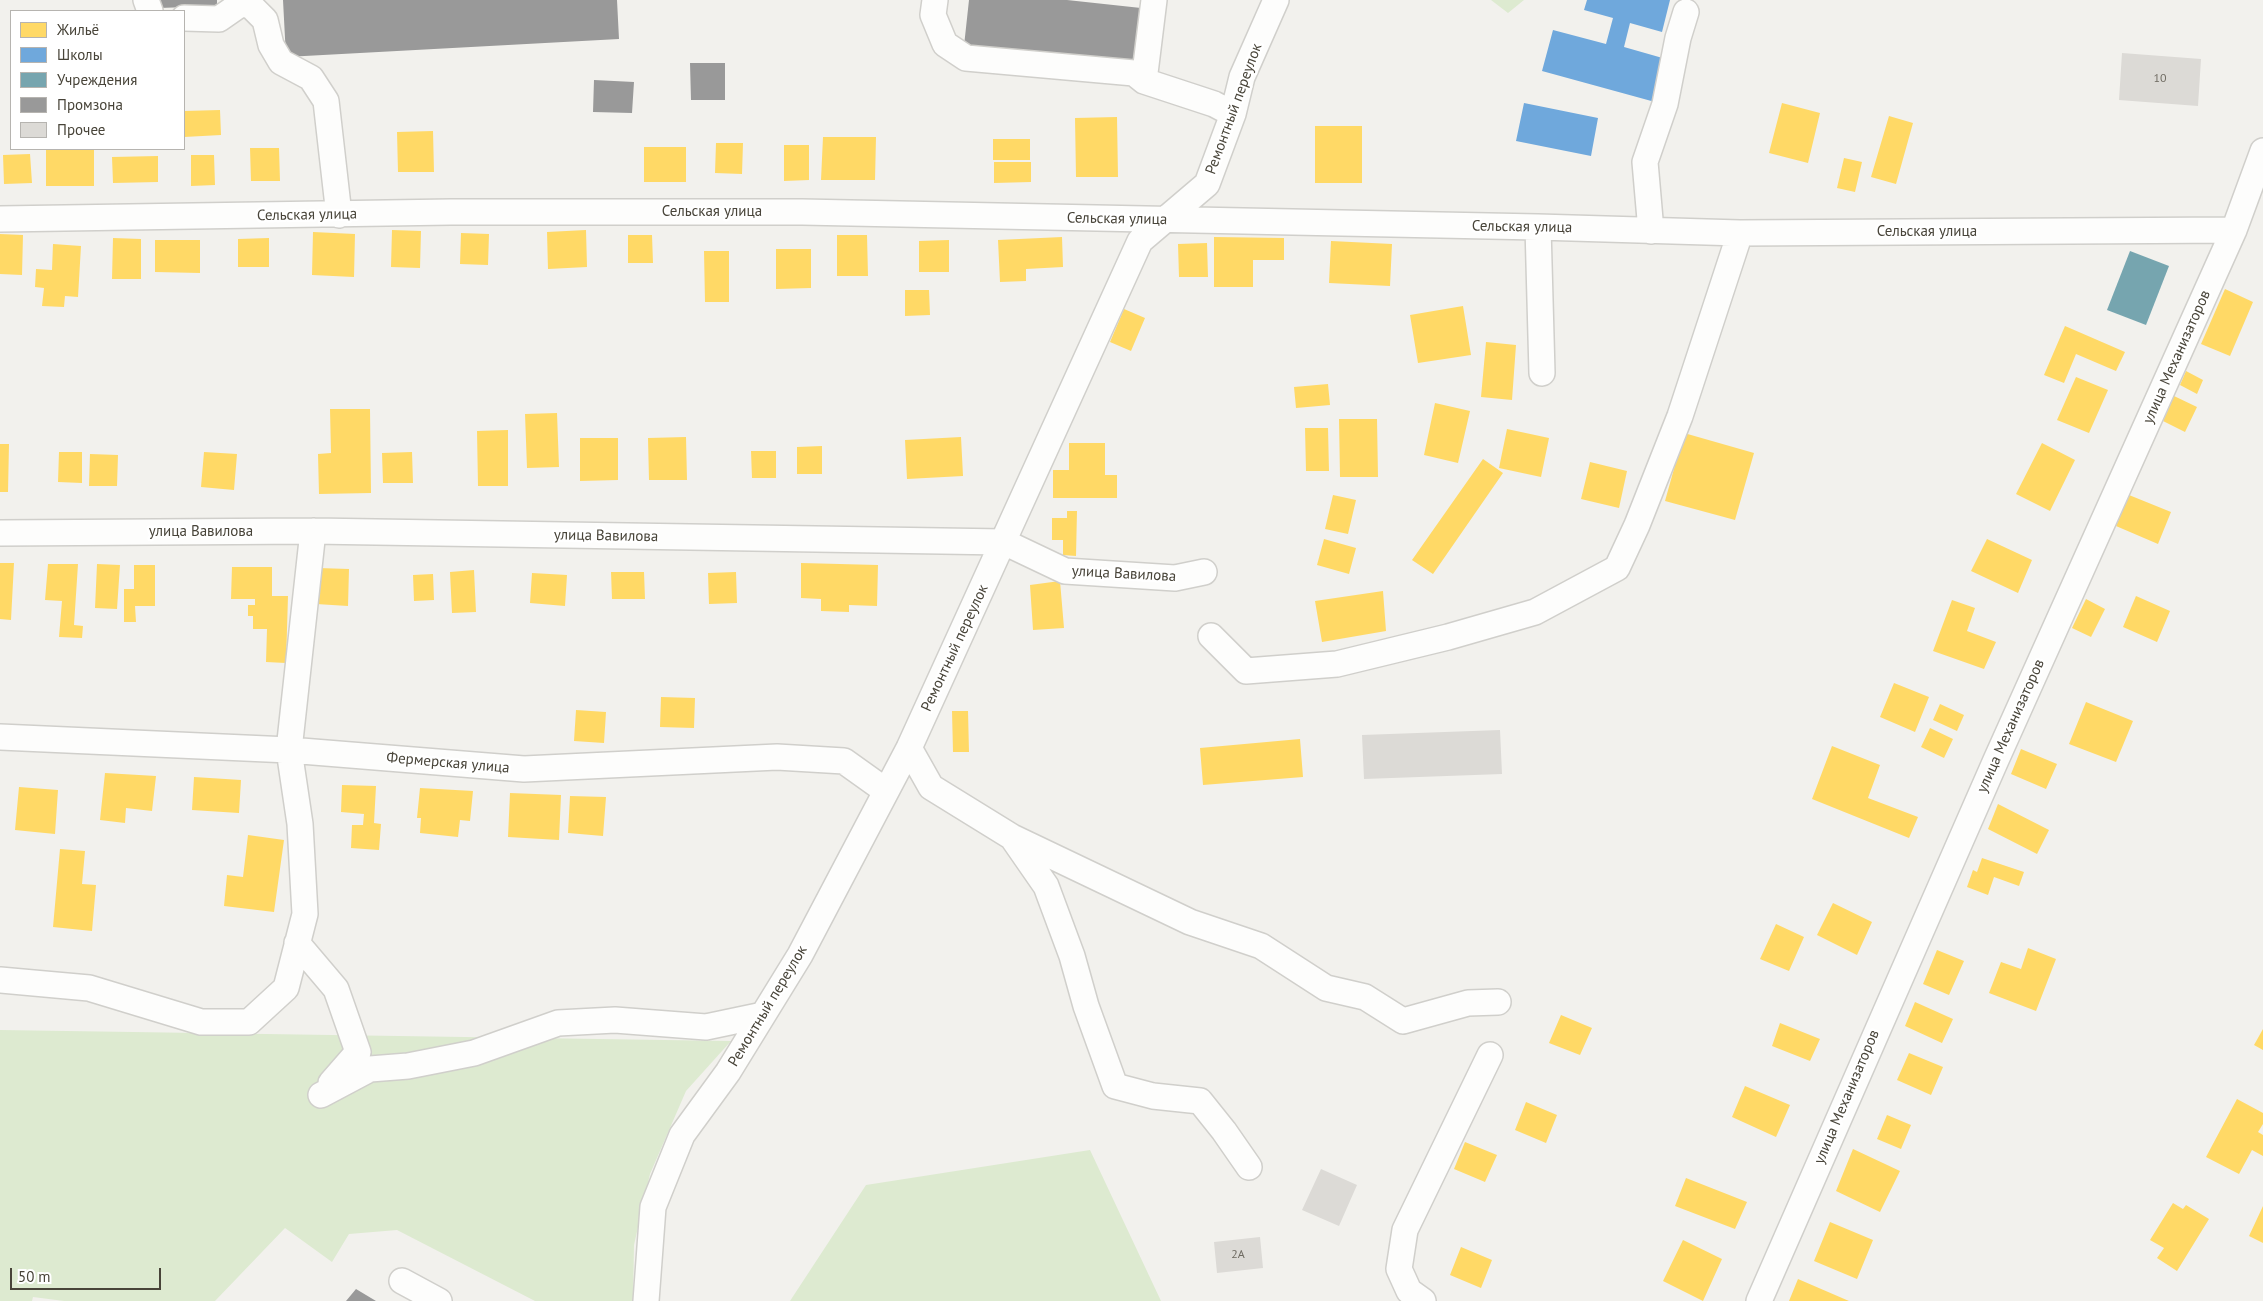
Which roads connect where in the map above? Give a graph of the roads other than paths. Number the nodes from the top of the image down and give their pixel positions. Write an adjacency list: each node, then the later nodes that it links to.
1 (935, 0): 7 (street)
2 (1154, 0): 7 (street)
3 (1276, 0): 8 (street, Ремонтный переулок)
4 (242, 2): 6 (street); 10 (street)
5 (1686, 12): 14 (street)
6 (185, 18)
7 (1144, 81): 8 (street)
8 (1233, 114): 12 (street, Ремонтный переулок)
9 (2263, 152): 15 (street, улица Механизаторов)
10 (339, 215): 11 (street, Сельская улица); 12 (street, Сельская улица)
11 (0, 219)
12 (1165, 220): 13 (street, Сельская улица); 20 (street, Ремонтный переулок)
13 (1538, 227): 14 (street, Сельская улица); 17 (street)
14 (1651, 230): 16 (street, Сельская улица)
15 (2234, 230): 16 (street, Сельская улица); 38 (street, улица Механизаторов)
16 (1740, 233): 22 (street)
17 (1542, 373)
18 (314, 531): 19 (street, улица Вавилова); 20 (street, улица Вавилова); 25 (street)
19 (0, 532)
20 (1004, 542): 21 (street, улица Вавилова); 24 (street, Ремонтный переулок)
21 (1204, 572)
22 (1211, 636)
23 (0, 737): 25 (street, Фермерская улица)
24 (909, 748): 26 (street, Ремонтный переулок); 27 (street)
25 (289, 750): 26 (street, Фермерская улица); 28 (street)
26 (886, 791): 31 (street, Ремонтный переулок)
27 (1012, 837): 30 (street); 33 (street)
28 (297, 943): 29 (street); 31 (street)
29 (0, 980)
30 (1498, 1002)
31 (763, 1015): 36 (street, Ремонтный переулок)
32 (1490, 1055): 37 (street)
33 (1249, 1167)
34 (402, 1281): 35 (street)
35 (439, 1301)
36 (646, 1301)
37 (1423, 1301)
38 (1759, 1301)

